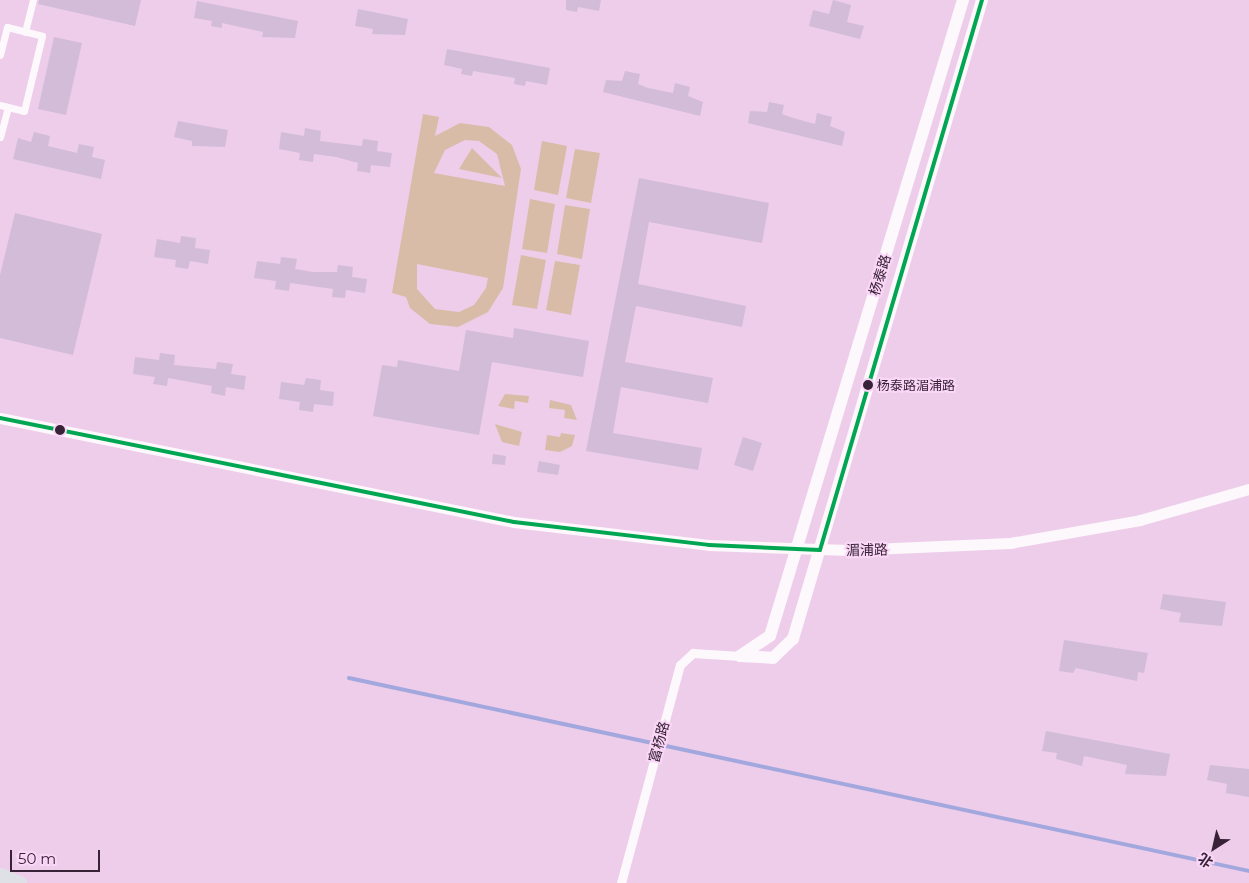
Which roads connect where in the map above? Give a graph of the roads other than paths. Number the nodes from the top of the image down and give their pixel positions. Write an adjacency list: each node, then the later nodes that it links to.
1 (33, 0): 4 (street)
2 (963, 0): 11 (main road, 杨泰路)
3 (982, 0): 12 (main road, 杨泰路)
4 (25, 32): 5 (street); 7 (street)
5 (0, 55)
6 (0, 106): 7 (street)
7 (8, 107): 8 (street)
8 (0, 137)
9 (0, 418): 11 (street, 湄浦路)
10 (1249, 489): 12 (street, 湄浦路)
11 (795, 549): 12 (street, 湄浦路); 13 (main road, 杨泰路)
12 (820, 550): 13 (main road, 杨泰路)
13 (740, 656): 16 (street, 富杨路)
14 (0, 875): 15 (main road)
15 (19, 883)
16 (621, 883)

